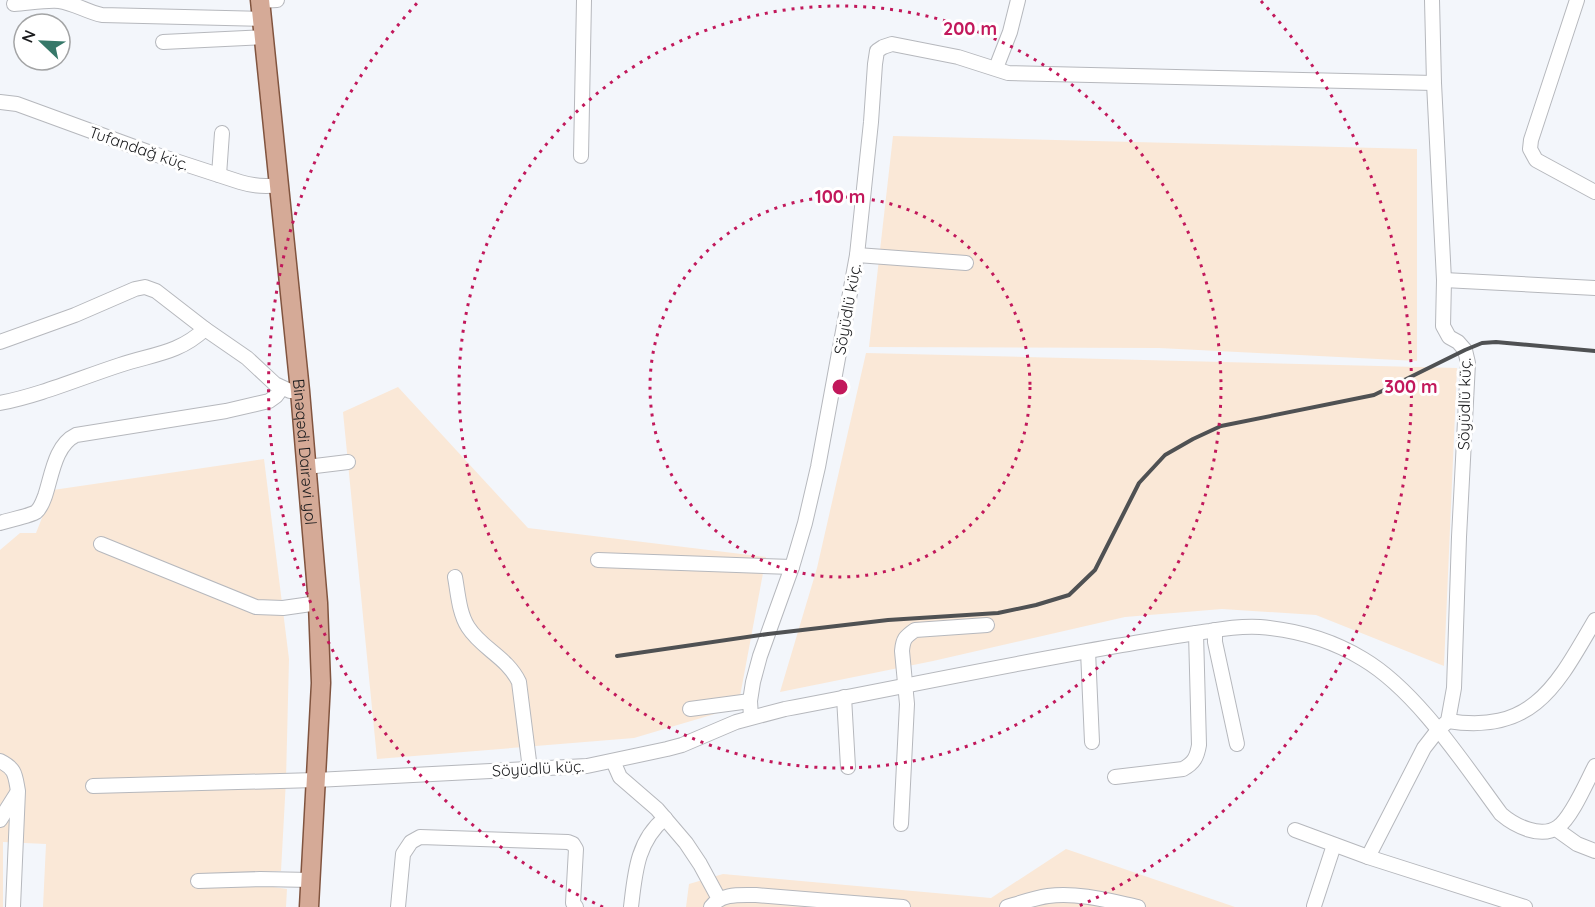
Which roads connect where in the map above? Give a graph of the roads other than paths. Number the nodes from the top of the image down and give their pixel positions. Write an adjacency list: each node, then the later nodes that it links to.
1 (277, 0): 7 (street)
2 (584, 0): 13 (street)
3 (1018, 0): 9 (street)
4 (1432, 0): 10 (street, Söyüdlü küç.)
5 (1577, 0): 16 (street)
6 (14, 4): 7 (street)
7 (261, 14): 8 (street); 15 (main road, Binəqədi Dairəvi yol)
8 (163, 42)
9 (996, 68): 10 (street, Söyüdlü küç.); 17 (street, Söyüdlü küç.)
10 (1434, 82): 19 (street, Söyüdlü küç.)
11 (0, 102): 14 (street, Tufandağ küç.)
12 (222, 133): 14 (street)
13 (581, 156)
14 (219, 175): 15 (street, Tufandağ küç.)
15 (279, 185): 24 (main road, Binəqədi Dairəvi yol)
16 (1595, 192)
17 (857, 255): 18 (street); 31 (street, Söyüdlü küç.)
18 (966, 262)
19 (1444, 280): 20 (street); 44 (street, Söyüdlü küç.)
20 (1595, 288)
21 (205, 329): 22 (street); 23 (street); 25 (street)
22 (0, 342)
23 (282, 388): 24 (street); 28 (street)
24 (300, 391): 27 (main road, Binəqədi Dairəvi yol)
25 (0, 403)
26 (348, 462): 27 (street)
27 (307, 467): 33 (main road, Binəqədi Dairəvi yol)
28 (0, 523)
29 (101, 544): 33 (street)
30 (598, 560): 31 (street)
31 (792, 567): 41 (street, Söyüdlü küç.)
32 (455, 577): 51 (street)
33 (318, 603): 53 (main road, Binəqədi Dairəvi yol)
34 (1595, 620): 44 (street)
35 (987, 625): 39 (street)
36 (1215, 630): 37 (street, Söyüdlü küç.); 44 (street, Söyüdlü küç.); 46 (street)
37 (1196, 633): 38 (street, Söyüdlü küç.); 52 (street)
38 (1088, 651): 39 (street, Söyüdlü küç.); 45 (street)
39 (906, 685): 40 (street, Söyüdlü küç.); 58 (street)
40 (844, 698): 43 (street, Söyüdlü küç.); 50 (street)
41 (750, 701): 42 (street); 43 (street, Söyüdlü küç.)
42 (690, 709)
43 (751, 717): 48 (street, Söyüdlü küç.)
44 (1443, 726): 59 (street, Söyüdlü küç.); 63 (street)
45 (1092, 742)
46 (1237, 744)
47 (0, 761): 55 (street)
48 (613, 761): 51 (street, Söyüdlü küç.); 56 (street)
49 (1595, 766): 59 (street)
50 (848, 768)
51 (530, 769): 53 (street, Söyüdlü küç.)
52 (1115, 777)
53 (316, 780): 54 (street, Söyüdlü küç.); 64 (main road, Binəqədi Dairəvi yol)
54 (93, 786)
55 (18, 791): 57 (street); 68 (street)
56 (665, 818): 66 (street); 72 (street)
57 (0, 820)
58 (901, 824)
59 (1556, 829): 62 (street)
60 (1294, 830): 61 (street)
61 (1334, 845): 63 (street); 67 (street)
62 (1595, 851)
63 (1368, 857): 76 (street)
64 (311, 880): 65 (street); 69 (main road, Binəqədi Dairəvi yol)
65 (198, 881)
66 (715, 903): 73 (street)
67 (1314, 906)
68 (14, 907)
69 (309, 907)
70 (398, 907): 71 (street)
71 (576, 907)
72 (631, 907)
73 (903, 907)
74 (1007, 907): 75 (street)
75 (1138, 907)
76 (1525, 907)

